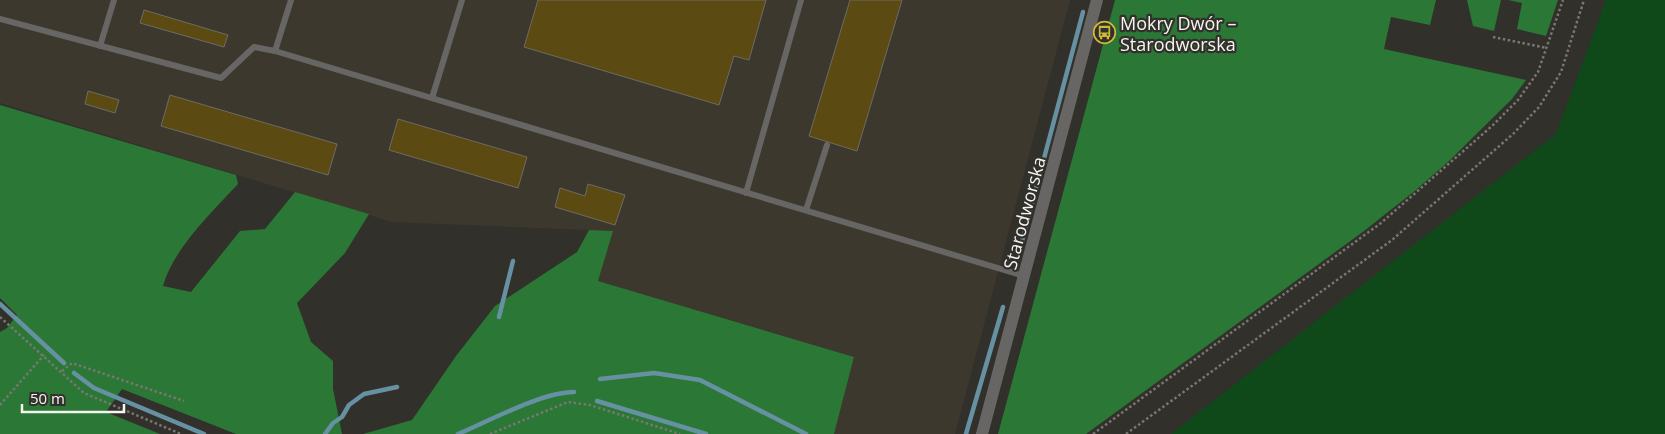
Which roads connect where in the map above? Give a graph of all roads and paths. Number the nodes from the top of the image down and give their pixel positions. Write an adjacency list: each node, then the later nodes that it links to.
1 (114, 0): 10 (lane)
2 (290, 0): 12 (lane)
3 (462, 0): 13 (lane)
4 (801, 0): 15 (lane)
5 (1097, 0): 17 (street, Starodworska)
6 (1563, 0): 11 (path)
7 (1584, 0): 28 (path)
8 (0, 19): 10 (lane)
9 (1493, 37): 11 (path)
10 (100, 46): 12 (lane)
11 (1547, 48): 27 (path)
12 (275, 51): 13 (lane)
13 (432, 98): 15 (lane)
14 (827, 145): 16 (lane)
15 (746, 193): 16 (lane)
16 (806, 210): 17 (lane)
17 (1025, 276): 26 (street, Starodworska)
18 (0, 317): 19 (path)
19 (44, 355): 20 (path); 22 (path)
20 (62, 371): 21 (path); 23 (path)
21 (184, 401)
22 (0, 404)
23 (181, 434)
24 (490, 434): 25 (path)
25 (680, 434)
26 (982, 434)
27 (1094, 434)
28 (1126, 434)

